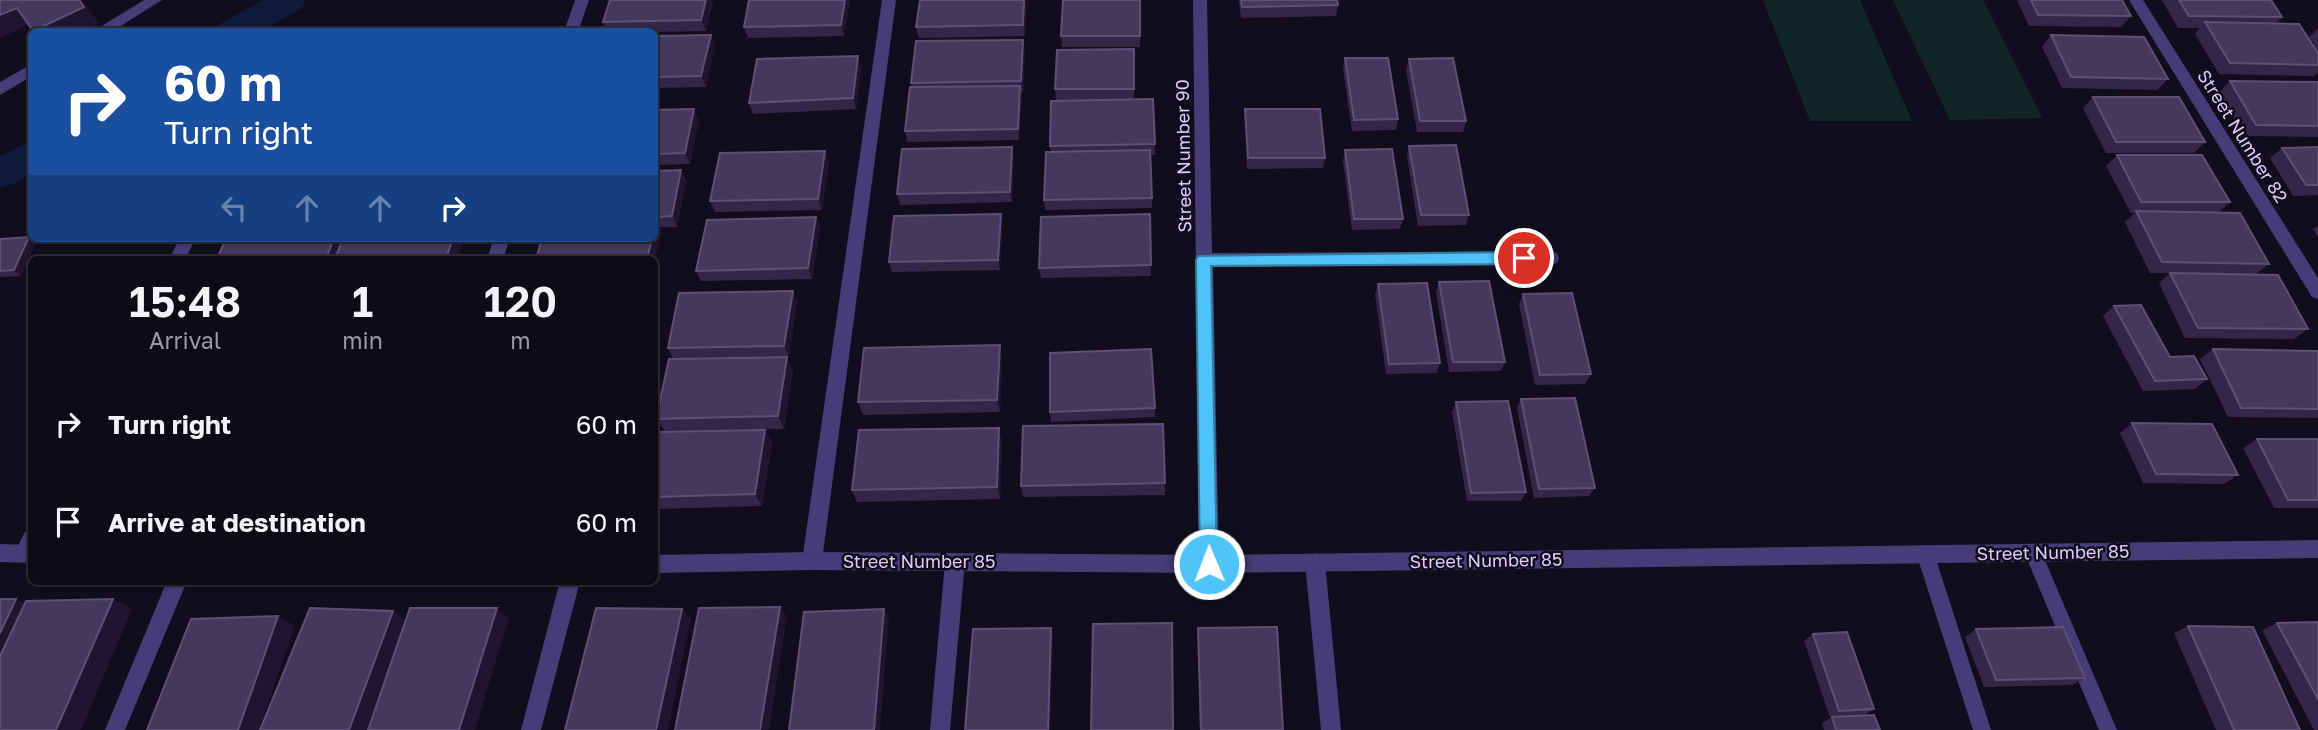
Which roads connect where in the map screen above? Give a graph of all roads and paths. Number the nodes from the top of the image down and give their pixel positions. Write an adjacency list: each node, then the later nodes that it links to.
1 (155, 0): 6 (street)
2 (582, 0): 7 (street)
3 (889, 0): 18 (street)
4 (1200, 0): 11 (street, Street Number 90)
5 (2136, 0): 12 (street, Street Number 82)
6 (106, 28)
7 (572, 28)
8 (28, 72): 9 (street)
9 (0, 89)
10 (1550, 258): 11 (street)
11 (1204, 260): 22 (street, Street Number 90)
12 (2318, 292)
13 (28, 548): 16 (street)
14 (2318, 549): 15 (street, Street Number 85)
15 (2033, 552): 17 (street, Street Number 85); 30 (lane)
16 (0, 553)
17 (1925, 553): 20 (street, Street Number 85); 29 (lane)
18 (812, 561): 19 (street, Street Number 85); 21 (street, Street Number 85)
19 (955, 562): 22 (street, Street Number 85); 27 (street)
20 (1315, 562): 22 (street, Street Number 85); 28 (street)
21 (658, 564)
22 (1209, 564)
23 (175, 585): 25 (street)
24 (569, 585): 26 (street)
25 (115, 730)
26 (531, 730)
27 (940, 730)
28 (1331, 730)
29 (1982, 730)
30 (2108, 730)

